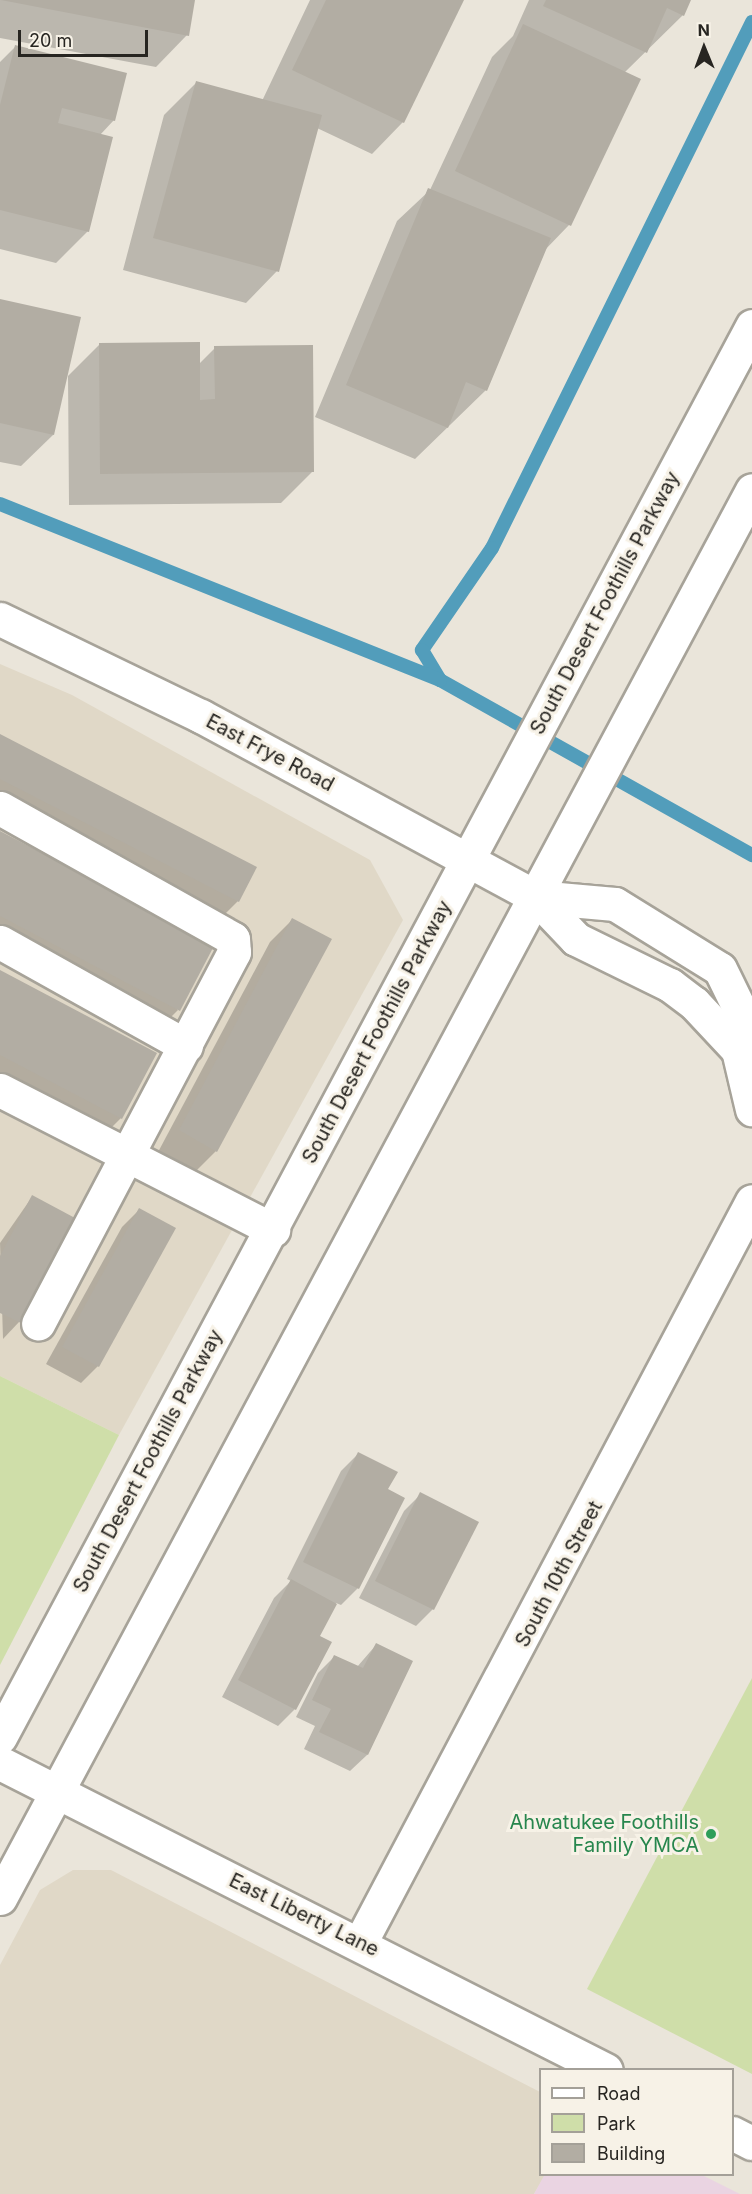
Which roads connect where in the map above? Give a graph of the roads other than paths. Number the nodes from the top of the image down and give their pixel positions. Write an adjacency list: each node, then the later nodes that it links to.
1 (752, 326): 5 (street, South Desert Foothills Parkway)
2 (752, 490): 6 (street)
3 (0, 619): 5 (street, East Frye Road)
4 (0, 808): 10 (street)
5 (467, 860): 6 (street, East Frye Road); 16 (street, South Desert Foothills Parkway)
6 (536, 897): 8 (street, East Frye Road); 9 (street, East Frye Road); 20 (street)
7 (0, 942): 10 (street)
8 (688, 946): 9 (street); 11 (street, East Frye Road)
9 (670, 985): 11 (street, East Frye Road)
10 (186, 1046): 14 (street)
11 (738, 1050): 13 (street)
12 (0, 1090): 14 (street)
13 (752, 1109)
14 (128, 1157): 16 (street); 17 (street)
15 (752, 1201): 22 (street, South 10th Street)
16 (273, 1230): 18 (street, South Desert Foothills Parkway)
17 (38, 1323)
18 (0, 1737)
19 (0, 1762): 20 (street, East Liberty Lane)
20 (57, 1792): 21 (street); 22 (street, East Liberty Lane)
21 (0, 1898)
22 (360, 1943): 23 (street, East Liberty Lane)
23 (602, 2068)
24 (734, 2134): 25 (street)
25 (752, 2143)

